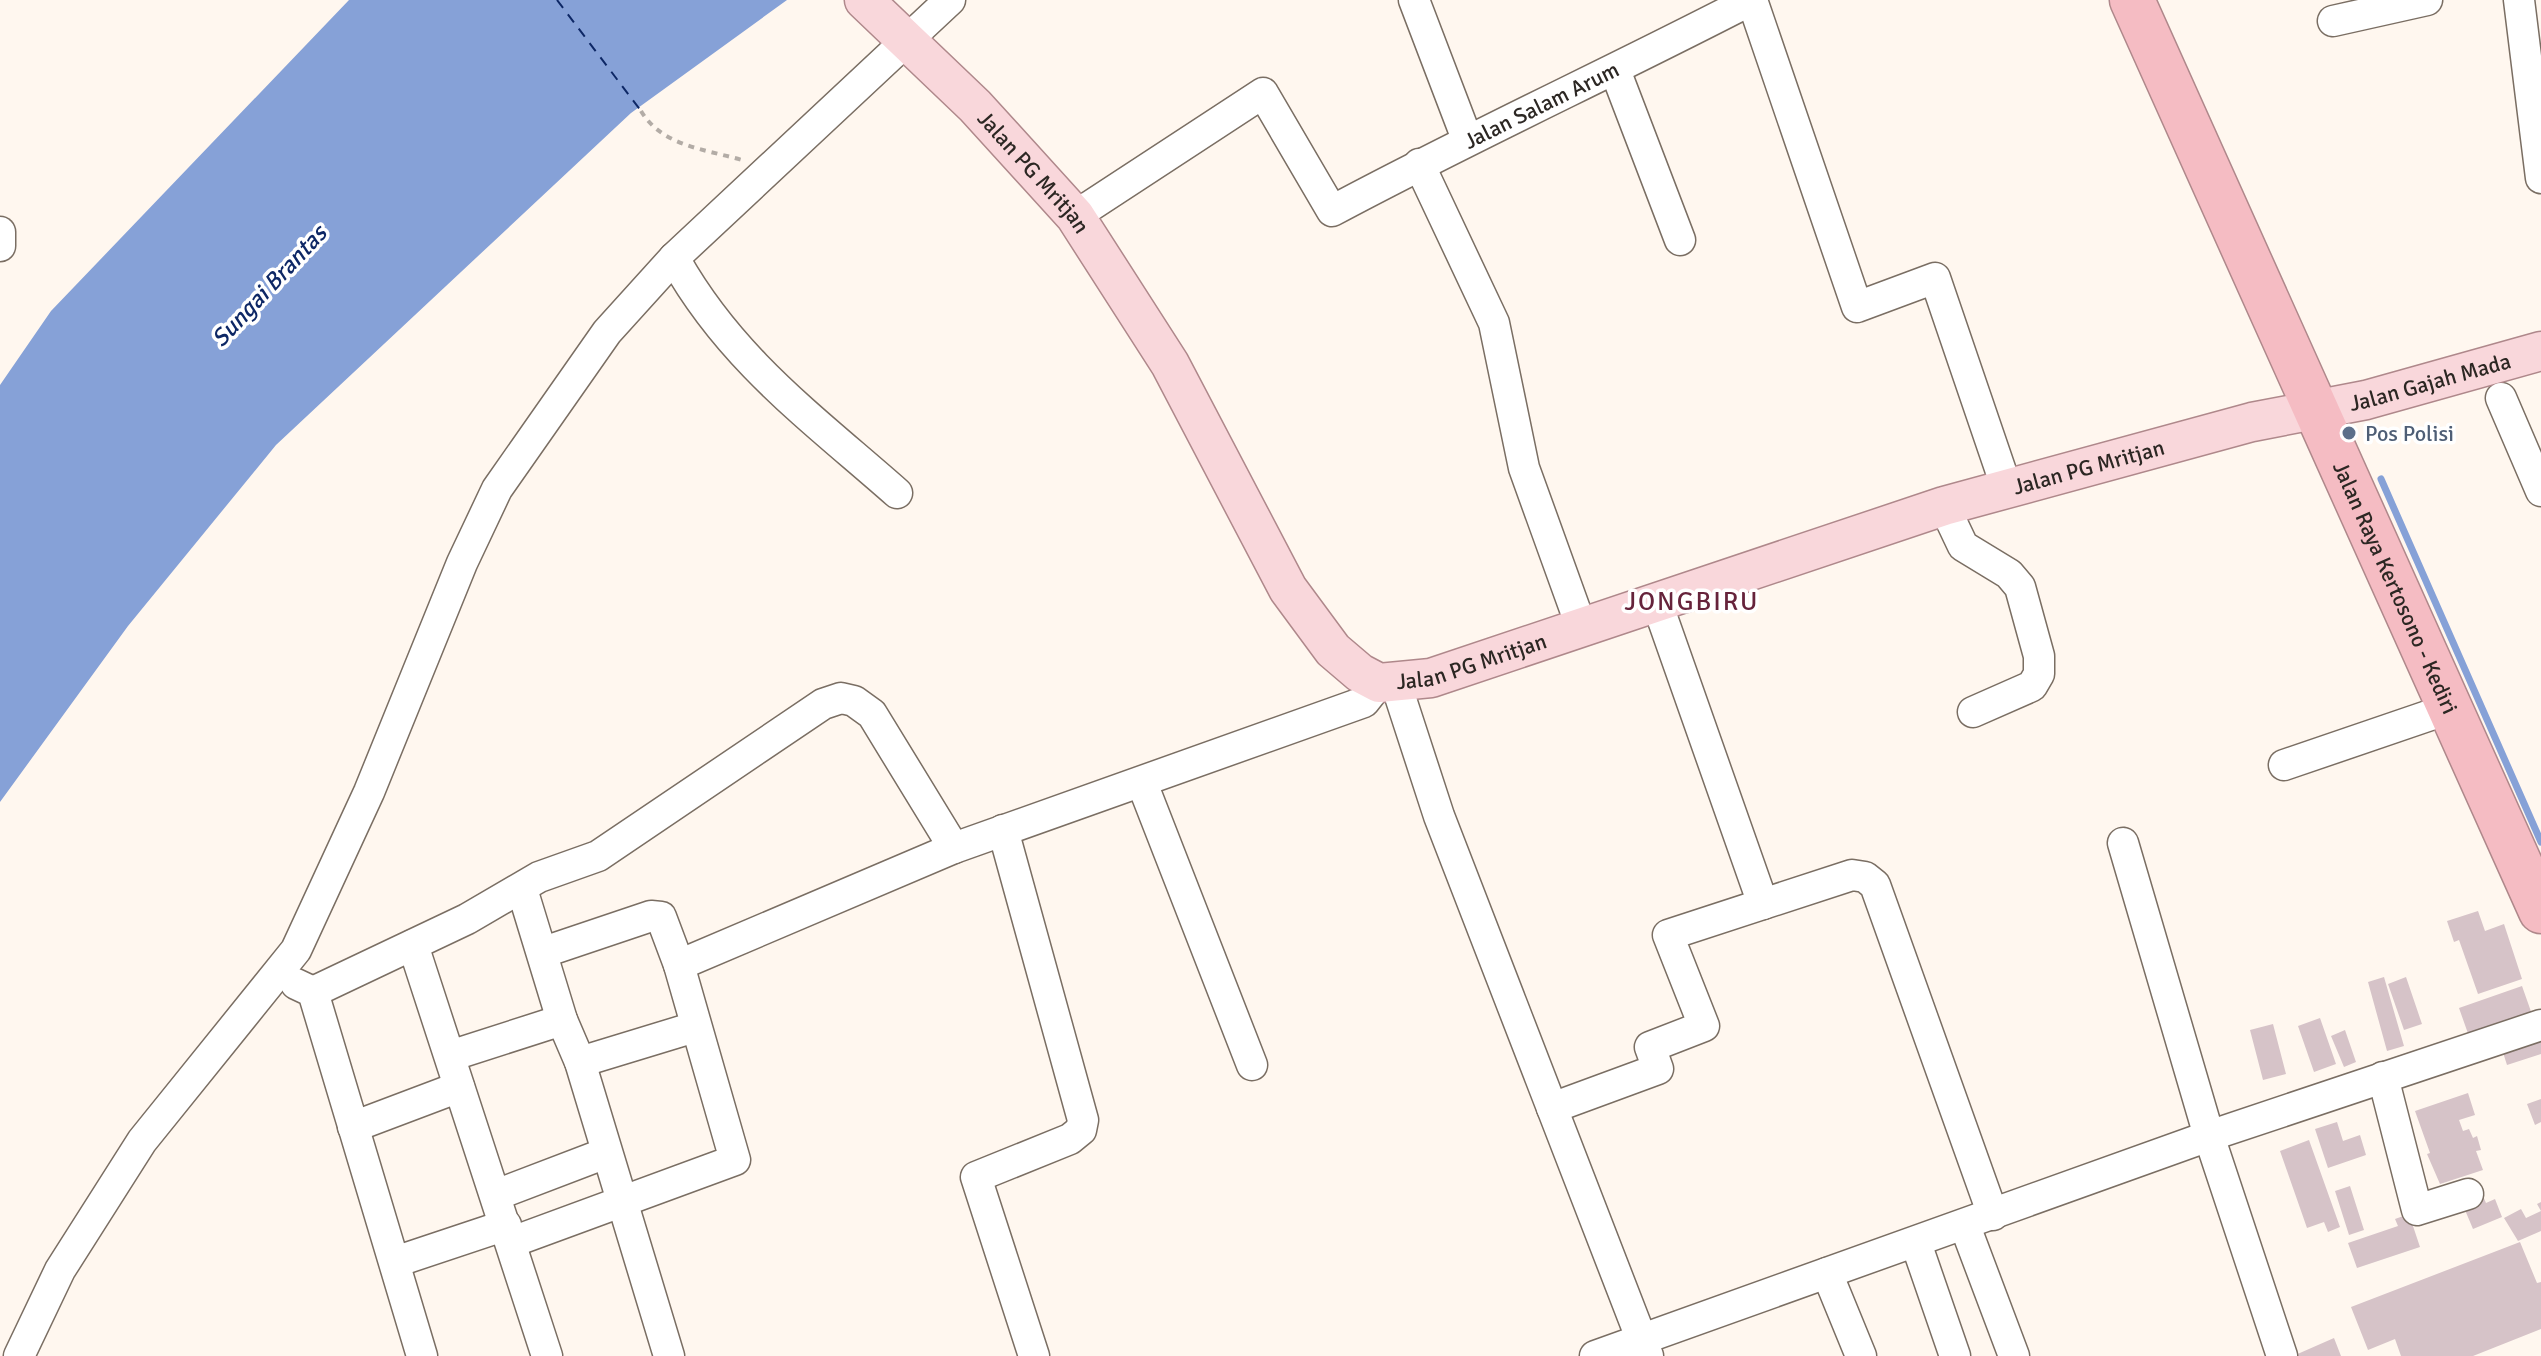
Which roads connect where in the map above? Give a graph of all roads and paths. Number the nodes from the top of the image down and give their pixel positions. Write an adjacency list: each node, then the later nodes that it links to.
1 (1414, 0): 11 (street)
2 (1752, 0): 8 (street, Jalan Salam Arum); 23 (street)
3 (2132, 0): 22 (highway, Jalan Raya Kertosono - Kediri)
4 (2427, 0): 6 (street)
5 (2519, 0): 10 (street)
6 (2333, 21)
7 (905, 23): 13 (street); 15 (main road, Jalan PG Mritjan)
8 (1615, 70): 11 (street, Jalan Salam Arum); 17 (street)
9 (641, 111): 13 (path)
10 (2538, 120): 14 (street)
11 (1467, 139): 12 (street, Jalan Salam Arum)
12 (1419, 164): 15 (street, Jalan Salam Arum); 28 (street)
13 (771, 168): 19 (street)
14 (2541, 178)
15 (1075, 216): 29 (main road, Jalan PG Mritjan)
16 (0, 232): 18 (street)
17 (1680, 240)
18 (0, 246)
19 (674, 258): 25 (street); 43 (street)
20 (2541, 351): 22 (main road, Jalan Gajah Mada)
21 (2501, 398): 24 (street)
22 (2318, 411): 23 (main road, Jalan PG Mritjan); 30 (highway, Jalan Raya Kertosono - Kediri)
23 (2007, 489): 26 (main road, Jalan PG Mritjan)
24 (2541, 491)
25 (897, 493)
26 (1944, 506): 27 (main road, Jalan PG Mritjan); 31 (street)
27 (1657, 603): 28 (main road, Jalan PG Mritjan); 38 (street)
28 (1581, 626): 29 (main road, Jalan PG Mritjan)
29 (1388, 683): 33 (street); 53 (street)
30 (2451, 708): 32 (street); 39 (highway, Jalan Raya Kertosono - Kediri)
31 (1973, 712)
32 (2284, 765)
33 (1142, 783): 34 (street); 50 (street)
34 (1003, 830): 36 (street); 70 (street)
35 (2123, 843): 55 (street)
36 (954, 848): 37 (street); 42 (street)
37 (522, 889): 40 (street); 41 (street)
38 (1763, 904): 53 (street); 60 (street)
39 (2541, 911)
40 (413, 945): 44 (street); 48 (street)
41 (544, 952): 42 (street); 45 (street)
42 (679, 965): 47 (street)
43 (278, 975): 44 (street); 66 (street)
44 (313, 992): 54 (street)
45 (562, 1020): 48 (street); 49 (street)
46 (2541, 1025): 51 (street)
47 (695, 1027): 49 (street); 59 (street)
48 (450, 1056): 52 (street)
49 (580, 1062): 56 (street)
50 (1252, 1065)
51 (2383, 1077): 55 (street); 57 (street)
52 (459, 1087): 54 (street); 58 (street)
53 (1552, 1108): 65 (street)
54 (353, 1127): 63 (street)
55 (2209, 1136): 60 (street); 75 (street)
56 (606, 1153): 58 (street); 59 (street)
57 (2468, 1194)
58 (496, 1195): 61 (street)
59 (621, 1202): 61 (street); 69 (street)
60 (1979, 1220): 62 (street); 74 (street)
61 (509, 1234): 63 (street); 68 (street)
62 (1916, 1243): 64 (street); 73 (street)
63 (395, 1262): 67 (street)
64 (1827, 1273): 65 (street); 72 (street)
65 (1645, 1348): 71 (street)
66 (19, 1356)
67 (422, 1356)
68 (547, 1356)
69 (669, 1356)
70 (1034, 1356)
71 (1595, 1356)
72 (1861, 1356)
73 (1955, 1356)
74 (2014, 1356)
75 (2282, 1356)

